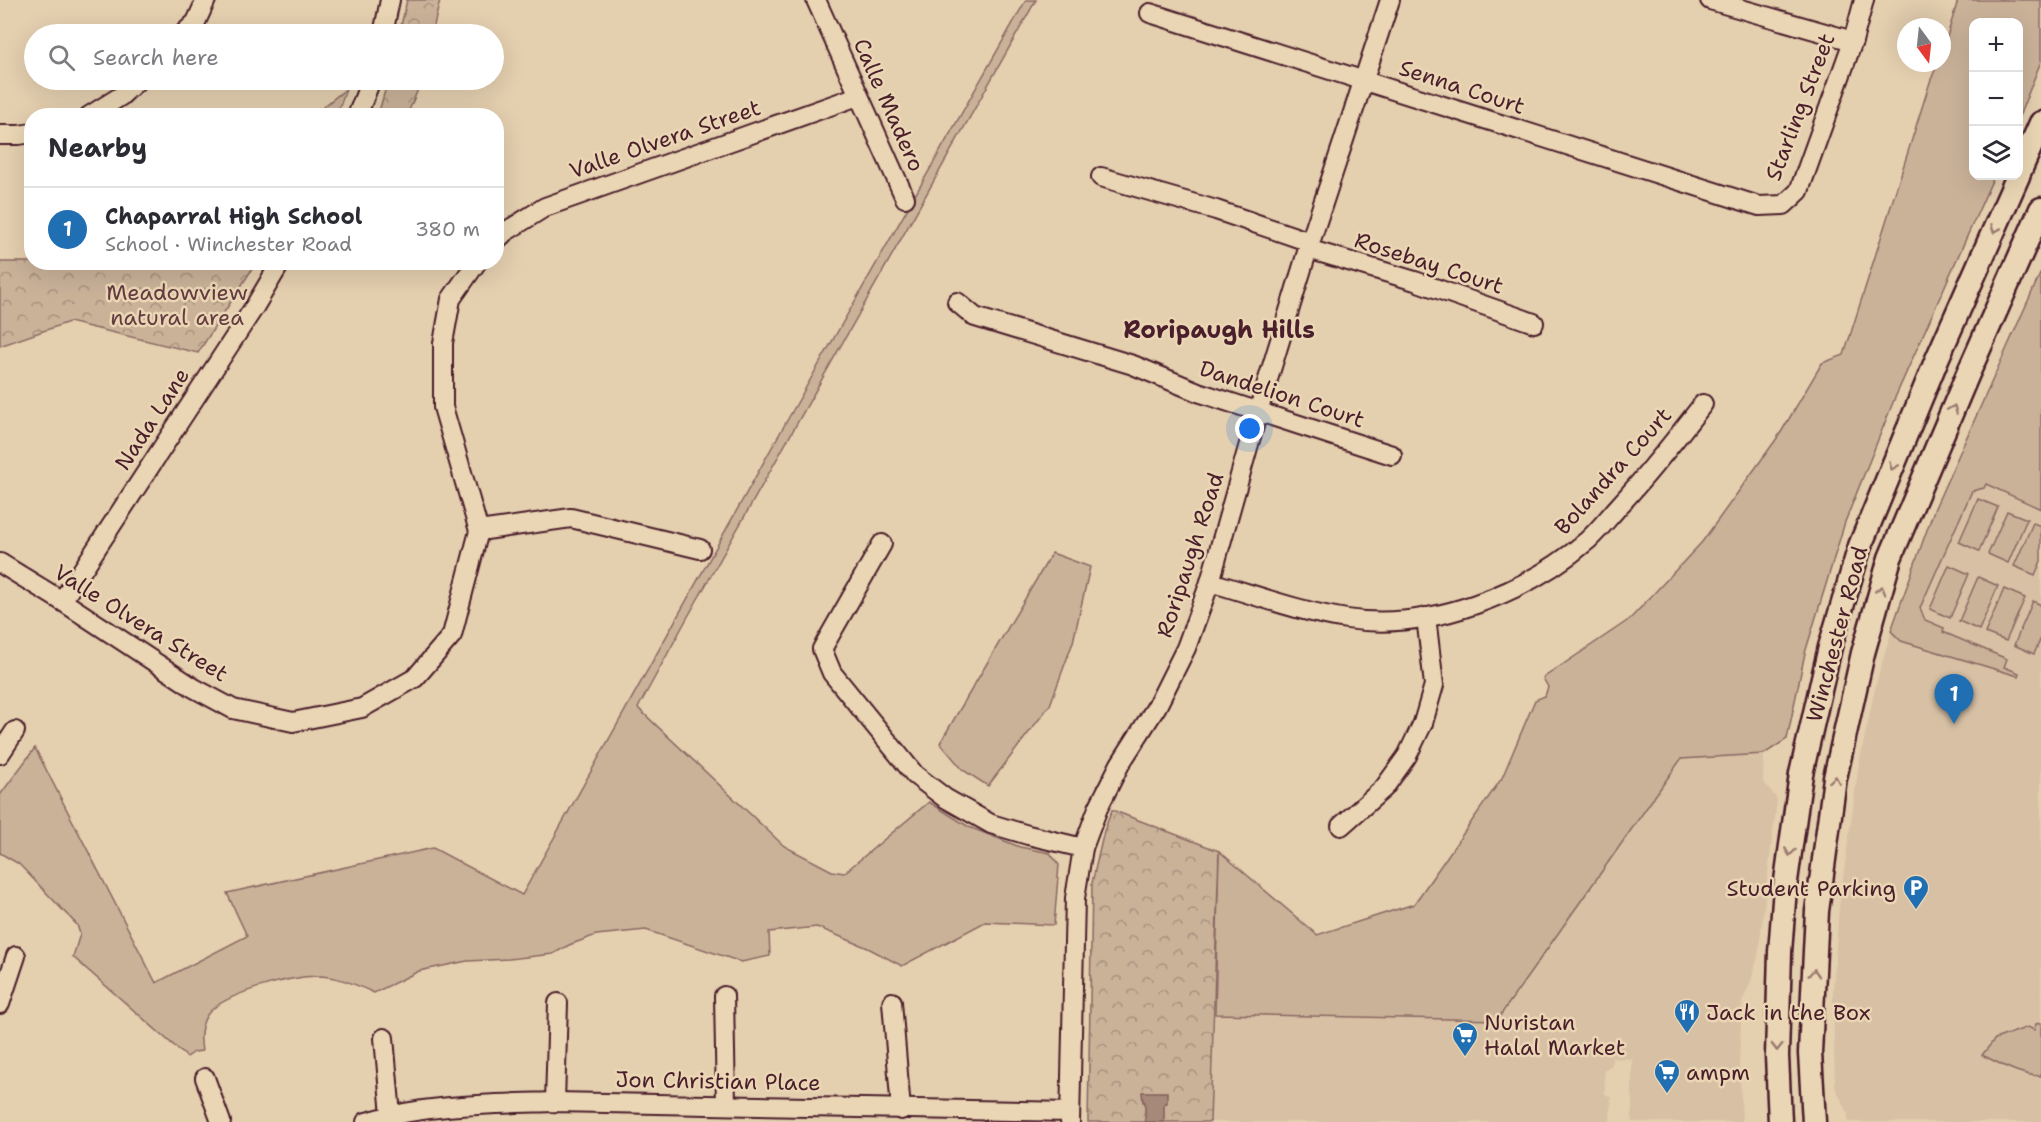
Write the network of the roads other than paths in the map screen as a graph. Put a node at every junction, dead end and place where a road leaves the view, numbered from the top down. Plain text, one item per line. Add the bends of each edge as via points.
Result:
1 (206, 0) edge
2 (390, 0) edge
3 (816, 0) edge
4 (1390, 0) edge
5 (1710, 0) edge
6 (1864, 0) edge
7 (1150, 13) dead end
8 (194, 24) edge
9 (385, 24) edge
10 (1853, 41) junction
11 (1363, 81) junction
12 (127, 90) edge
13 (366, 90) edge
14 (858, 96) junction
15 (101, 108) edge
16 (360, 108) edge
17 (2041, 123) edge
18 (24, 134) edge
19 (0, 135) edge
20 (2023, 164) edge
21 (1101, 177) dead end
22 (2016, 180) edge
23 (905, 198) dead end
24 (1759, 206) joint
25 (2041, 209) edge
26 (504, 233) edge
27 (1309, 246) junction
28 (276, 270) edge
29 (471, 270) edge
30 (957, 302) dead end
31 (1534, 324) dead end
32 (1703, 404) dead end
33 (1258, 412) junction
34 (1392, 455) dead end
35 (479, 531) junction
36 (882, 544) dead end
37 (700, 549) dead end
38 (0, 563) edge
39 (1210, 582) junction
40 (63, 602) junction
41 (1426, 617) junction
42 (15, 731) dead end
43 (0, 754) edge
44 (1341, 826) dead end
45 (1083, 848) junction
46 (16, 956) dead end
47 (724, 996) dead end
48 (892, 1002) dead end
49 (558, 1003) dead end
50 (0, 1004) edge
51 (384, 1038) dead end
52 (205, 1078) dead end
53 (555, 1102) junction
54 (726, 1105) junction
55 (901, 1110) junction
56 (391, 1115) junction
57 (1070, 1117) edge
58 (221, 1122) edge
59 (366, 1122) edge
60 (1780, 1122) edge
61 (1814, 1122) edge

1 - 8 street
2 - 9 street
3 - 14 street, Calle Madero
4 - 11 street, Roripaugh Road
5 - 10 street
6 - 10 street, Starling Street
7 - 11 street, Senna Court
10 - 24 street, Starling Street via 1799,191 1784,205
11 - 24 street, Senna Court
11 - 27 street, Roripaugh Road
12 - 15 street
13 - 16 street
14 - 23 street, Calle Madero
14 - 26 street, Valle Olvera Street via 544,207
17 - 20 main road, Winchester Road
18 - 19 street
21 - 27 street, Rosebay Court via 1216,210
22 -> 60 main road, Winchester Road via 1860,546 1830,647 1801,774 1785,888 1777,1056
61 -> 25 main road, Winchester Road via 1810,1053 1817,911 1835,778 1863,653 1890,558
27 - 31 street, Rosebay Court
27 - 33 street, Roripaugh Road
28 - 40 street, Nada Lane
29 - 35 street via 451,299 443,343 444,407
30 - 33 street, Dandelion Court via 975,317 1133,365
32 - 41 street, Bolandra Court via 1657,464 1589,539 1562,560 1514,588 1464,608
33 - 34 street, Dandelion Court
33 - 39 street, Roripaugh Road
35 - 37 street via 572,518
35 - 40 street, Valle Olvera Street via 452,635 423,671 362,708 293,722 233,709 194,688
36 - 45 street via 822,649 832,673 915,775 945,798 991,824
38 - 40 street, Valle Olvera Street
39 - 41 street, Bolandra Court via 1347,619 1385,622
39 - 45 street, Roripaugh Road via 1186,648 1157,706 1120,764
41 - 44 street via 1434,685 1423,723 1407,756 1384,788
42 - 43 street
45 - 57 street, Roripaugh Road via 1075,898
46 - 50 street
47 - 54 street
48 - 55 street
49 - 53 street
51 - 56 street
52 - 58 street
53 - 54 street, Jon Christian Place
53 - 56 street, Jon Christian Place
54 - 55 street, Jon Christian Place
55 - 57 street, Jon Christian Place
56 - 59 street, Jon Christian Place

